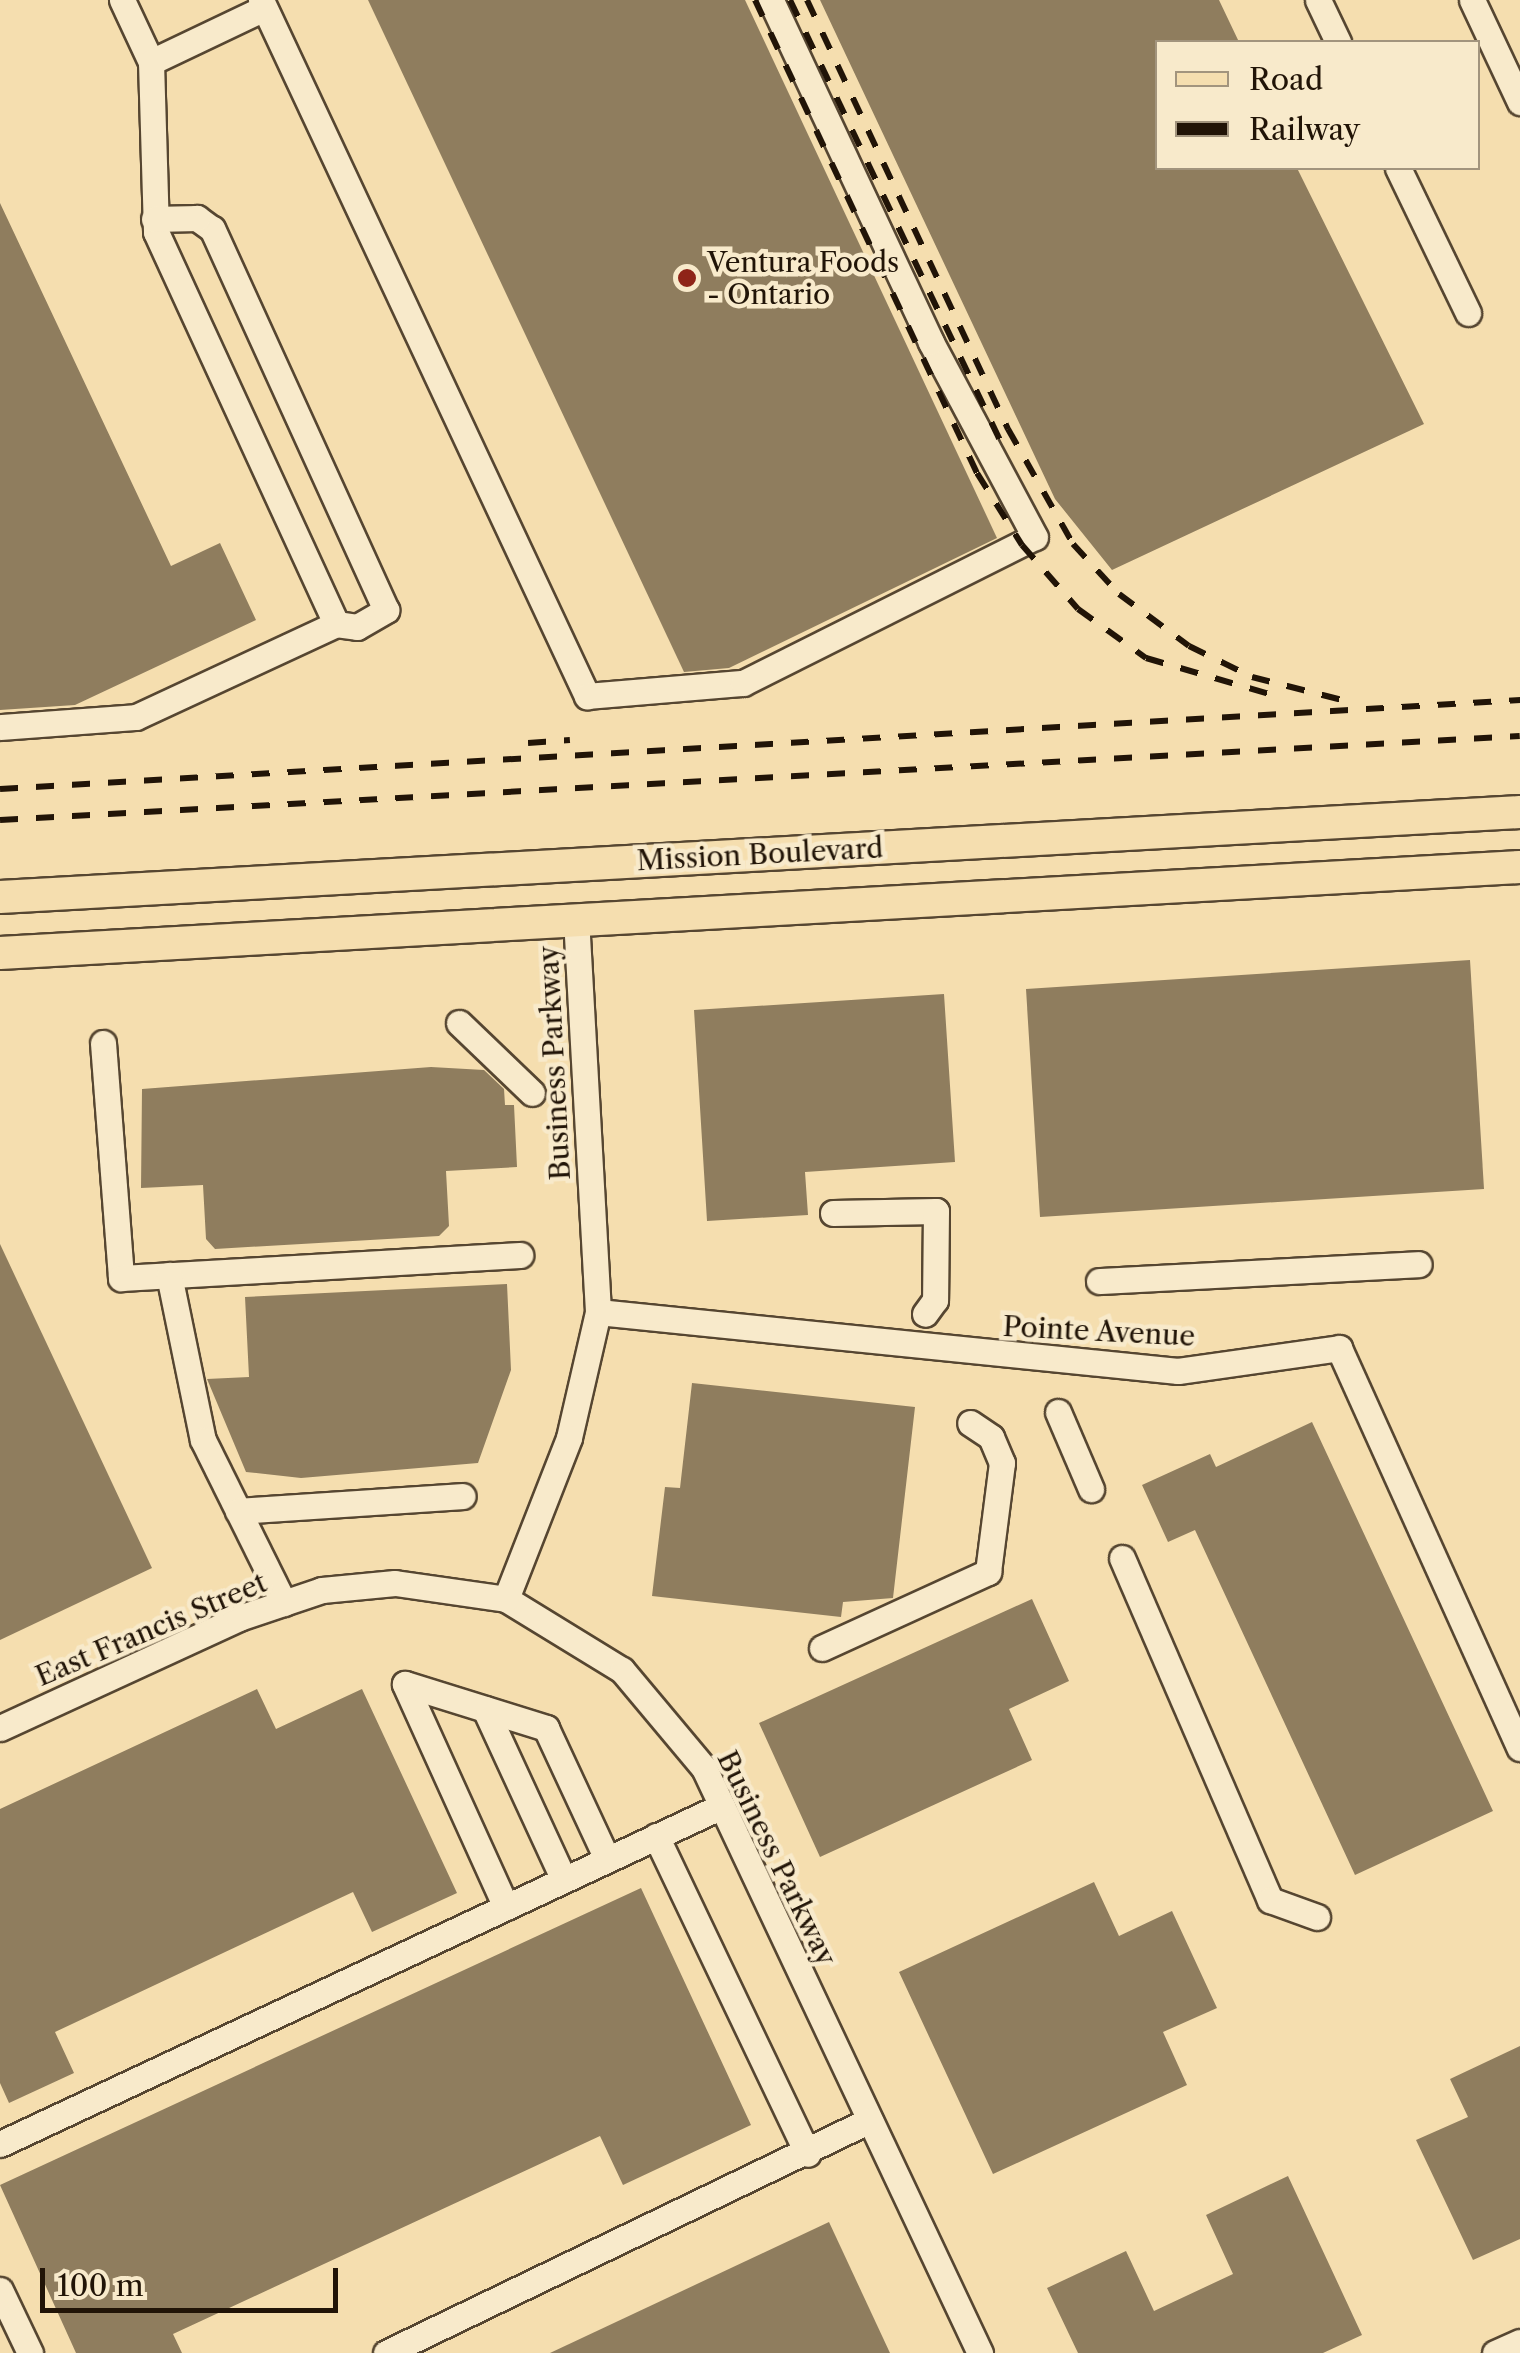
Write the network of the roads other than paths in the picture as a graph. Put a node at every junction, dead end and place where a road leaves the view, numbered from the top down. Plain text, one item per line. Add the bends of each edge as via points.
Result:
1 (122, 0) edge
2 (771, 0) edge
3 (1318, 0) edge
4 (1472, 0) edge
5 (262, 4) edge
6 (1337, 40) edge
7 (151, 62) junction
8 (1520, 102) edge
9 (1399, 170) edge
10 (154, 219) junction
11 (1468, 312) dead end
12 (336, 624) junction
13 (0, 727) edge
14 (1520, 812) edge
15 (1520, 868) edge
16 (0, 897) edge
17 (576, 918) junction
18 (0, 953) edge
19 (458, 1022) dead end
20 (103, 1043) dead end
21 (532, 1093) dead end
22 (832, 1214) dead end
23 (520, 1256) dead end
24 (1418, 1264) dead end
25 (169, 1275) junction
26 (1099, 1281) dead end
27 (598, 1312) junction
28 (925, 1314) dead end
29 (1058, 1412) dead end
30 (970, 1424) dead end
31 (1091, 1489) dead end
32 (462, 1496) dead end
33 (238, 1511) junction
34 (1122, 1558) dead end
35 (506, 1599) junction
36 (284, 1603) junction
37 (822, 1648) dead end
38 (485, 1708) junction
39 (2, 1724) edge
40 (1520, 1748) edge
41 (722, 1806) junction
42 (656, 1836) junction
43 (607, 1859) junction
44 (564, 1880) junction
45 (506, 1907) junction
46 (1317, 1917) dead end
47 (870, 2120) junction
48 (0, 2144) edge
49 (808, 2154) junction
50 (0, 2290) edge
51 (1520, 2342) edge
52 (30, 2353) edge
53 (386, 2353) edge
54 (980, 2353) edge
55 (1495, 2353) edge

1 - 7 street
2 - 5 street via 931,342 1035,538 743,683 587,696
3 - 6 street
4 - 8 street
5 - 7 street
7 - 10 street via 159,129
9 - 11 street
10 - 12 street
10 - 12 street via 207,220 385,599 378,618
12 - 13 street via 136,717
14 - 16 main road, Mission Boulevard
15 - 17 main road, Mission Boulevard
17 - 18 main road, Mission Boulevard
17 - 27 street, Business Parkway
19 - 21 street
20 - 25 street via 121,1278
22 - 28 street via 936,1211 936,1300
23 - 25 street
24 - 26 street
25 - 33 street via 204,1440
27 - 35 street, Business Parkway via 569,1438
27 - 40 street, Pointe Avenue via 1178,1371 1339,1348
29 - 31 street
30 - 37 street via 991,1437 1002,1462 988,1572
32 - 33 street
33 - 36 street
34 - 46 street via 1270,1900
35 - 36 street, East Francis Street via 394,1584
35 - 41 street, Business Parkway via 622,1670 704,1768
36 - 39 street, East Francis Street
38 - 43 street via 546,1728
38 - 44 street
38 - 45 street via 405,1684
41 - 42 street
41 - 47 street, Business Parkway
42 - 43 street
42 - 49 street
43 - 44 street
44 - 45 street
45 - 48 street
47 - 49 street
47 - 54 street, Business Parkway
49 - 53 street
50 - 52 street
51 - 55 street

